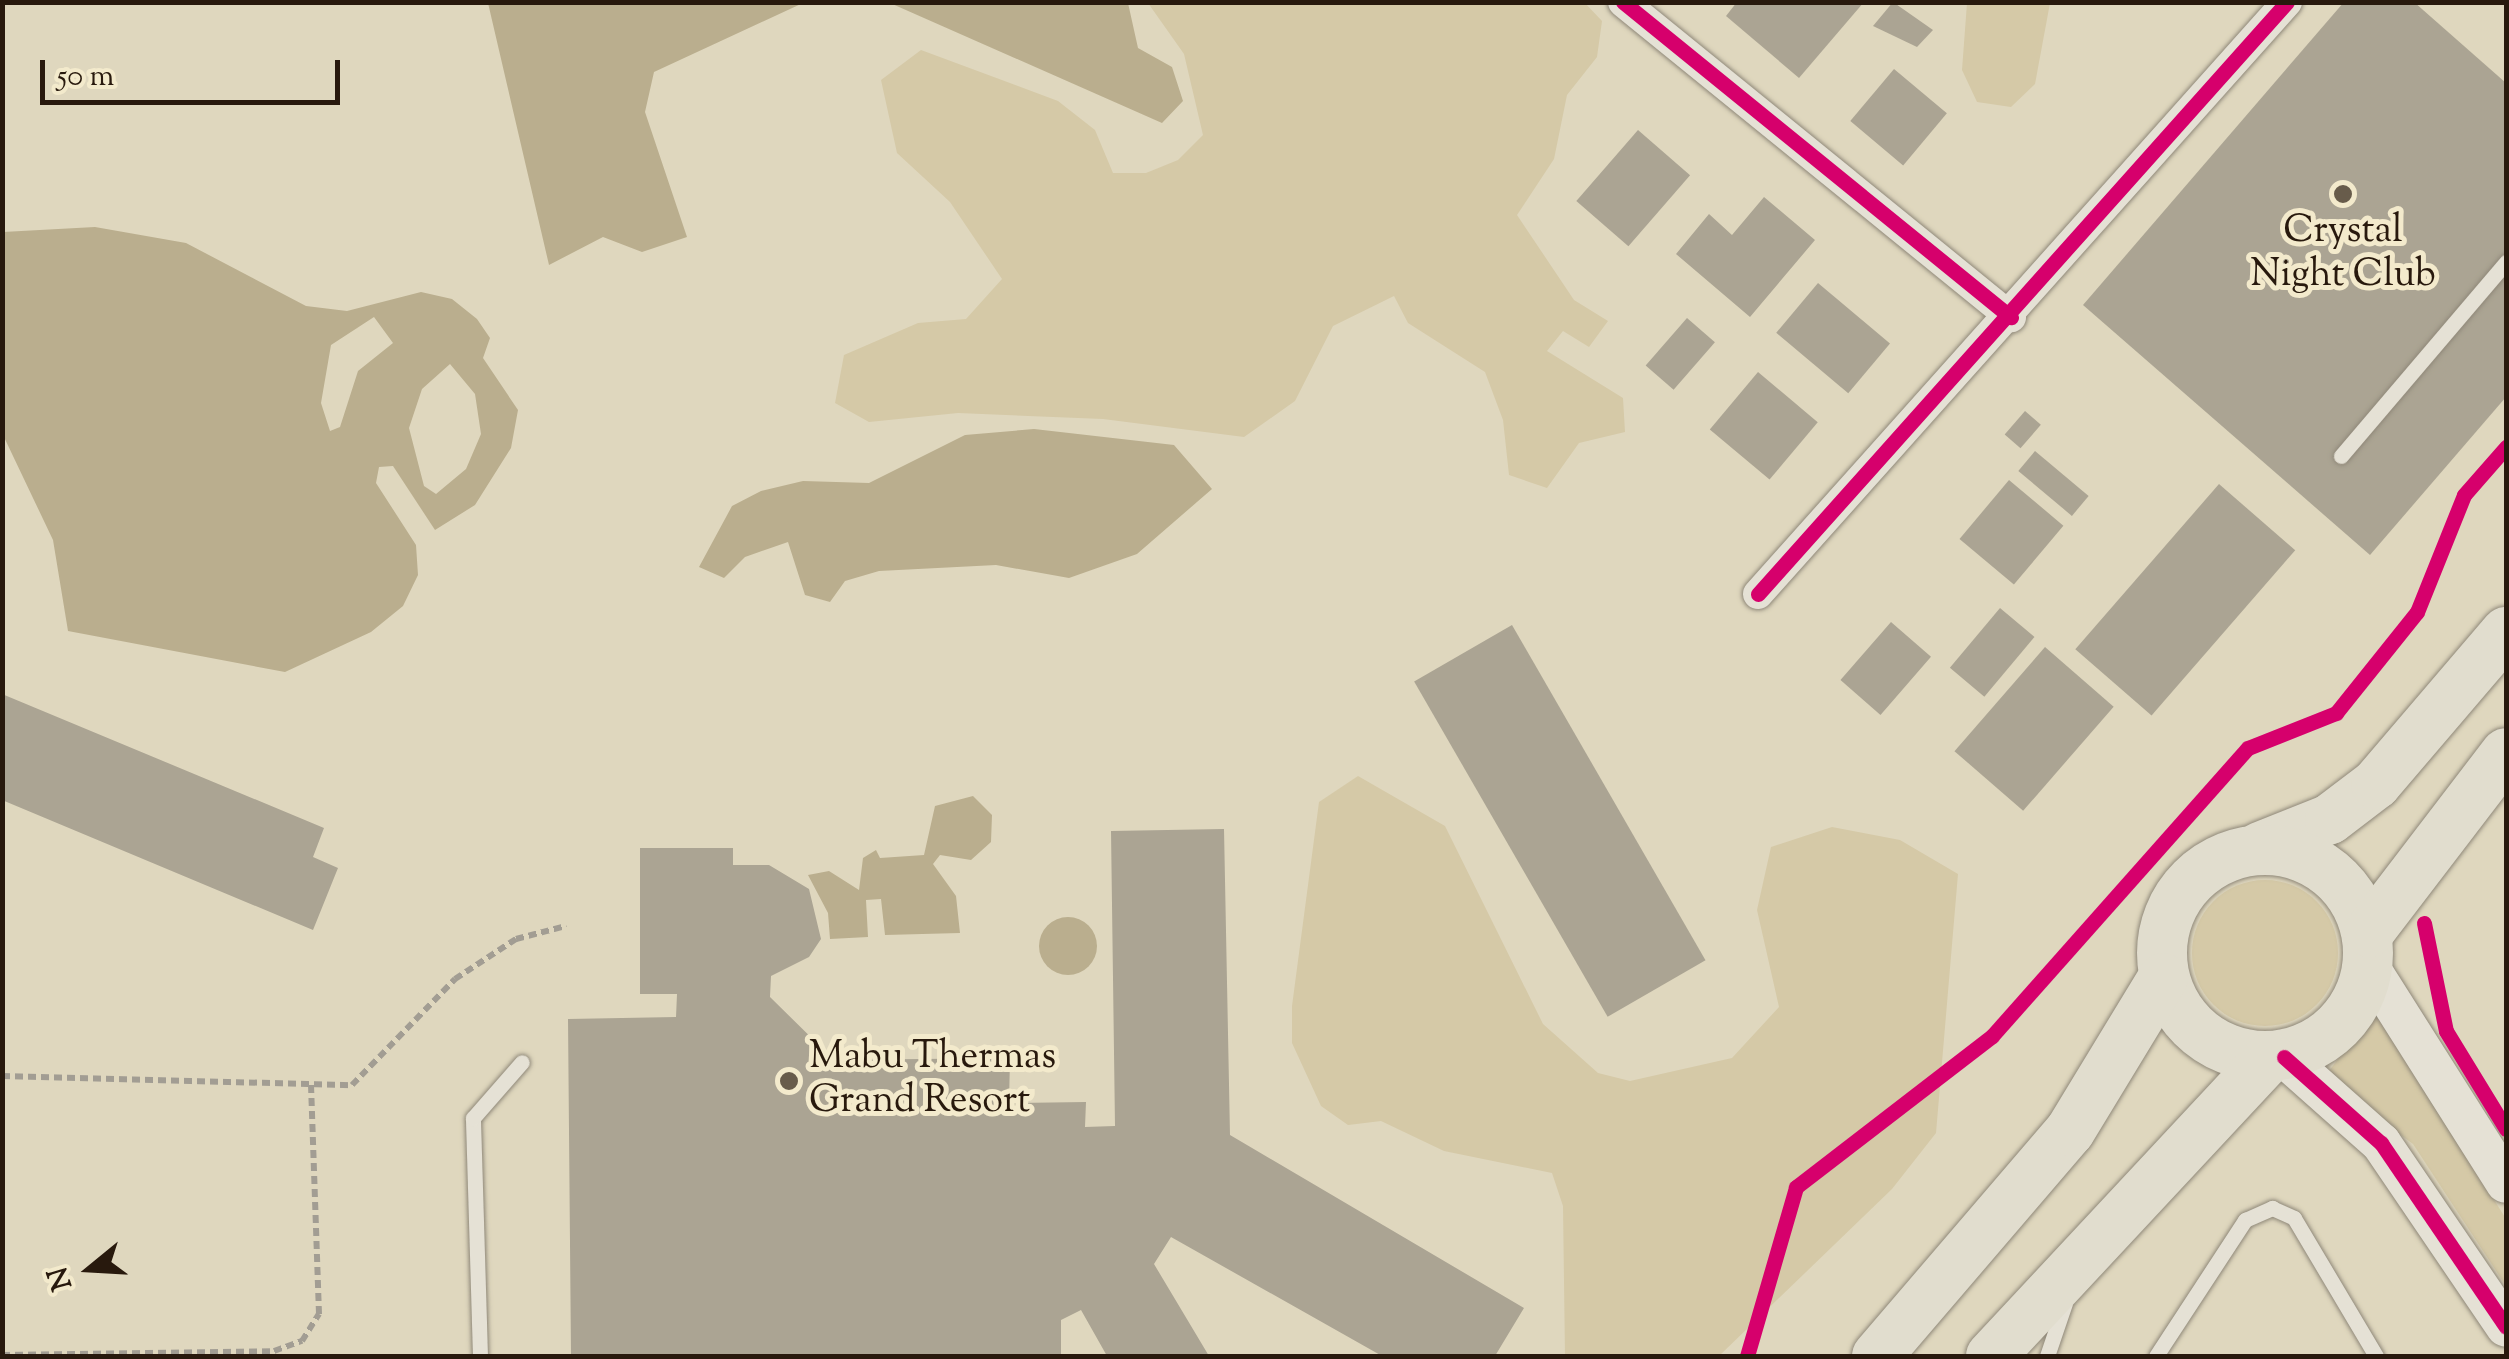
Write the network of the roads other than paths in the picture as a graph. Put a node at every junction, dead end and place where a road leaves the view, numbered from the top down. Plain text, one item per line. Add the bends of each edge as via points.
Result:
1 (2287, 2) edge
2 (1633, 5) edge
3 (2506, 262) edge
4 (2012, 317) junction
5 (2341, 456) dead end
6 (1758, 594) dead end
7 (2506, 632) edge
8 (2506, 753) edge
9 (2260, 848) junction
10 (2369, 950) junction
11 (2163, 978) junction
12 (2277, 1057) junction
13 (522, 1062) dead end
14 (2506, 1184) edge
15 (2079, 1260) junction
16 (2506, 1327) edge
17 (480, 1356) edge
18 (1877, 1356) edge
19 (1991, 1356) edge
20 (2048, 1356) edge
21 (2156, 1356) edge
22 (2376, 1356) edge

1 - 4 street
2 - 4 street
3 - 5 lane
4 - 6 street
7 - 9 main road via 2376,784 2330,818
8 - 10 main road
9 - 10 main road via 2312,858 2334,873
9 - 11 main road via 2210,863 2174,900
10 - 12 main road via 2350,1016
10 - 14 street
11 - 12 main road via 2208,1041
11 - 18 main road via 2070,1131
12 - 15 main road
12 - 16 street via 2381,1143
13 - 17 lane via 473,1118
15 - 19 main road
15 - 20 lane
21 - 22 lane via 2233,1235 2272,1208 2294,1218

